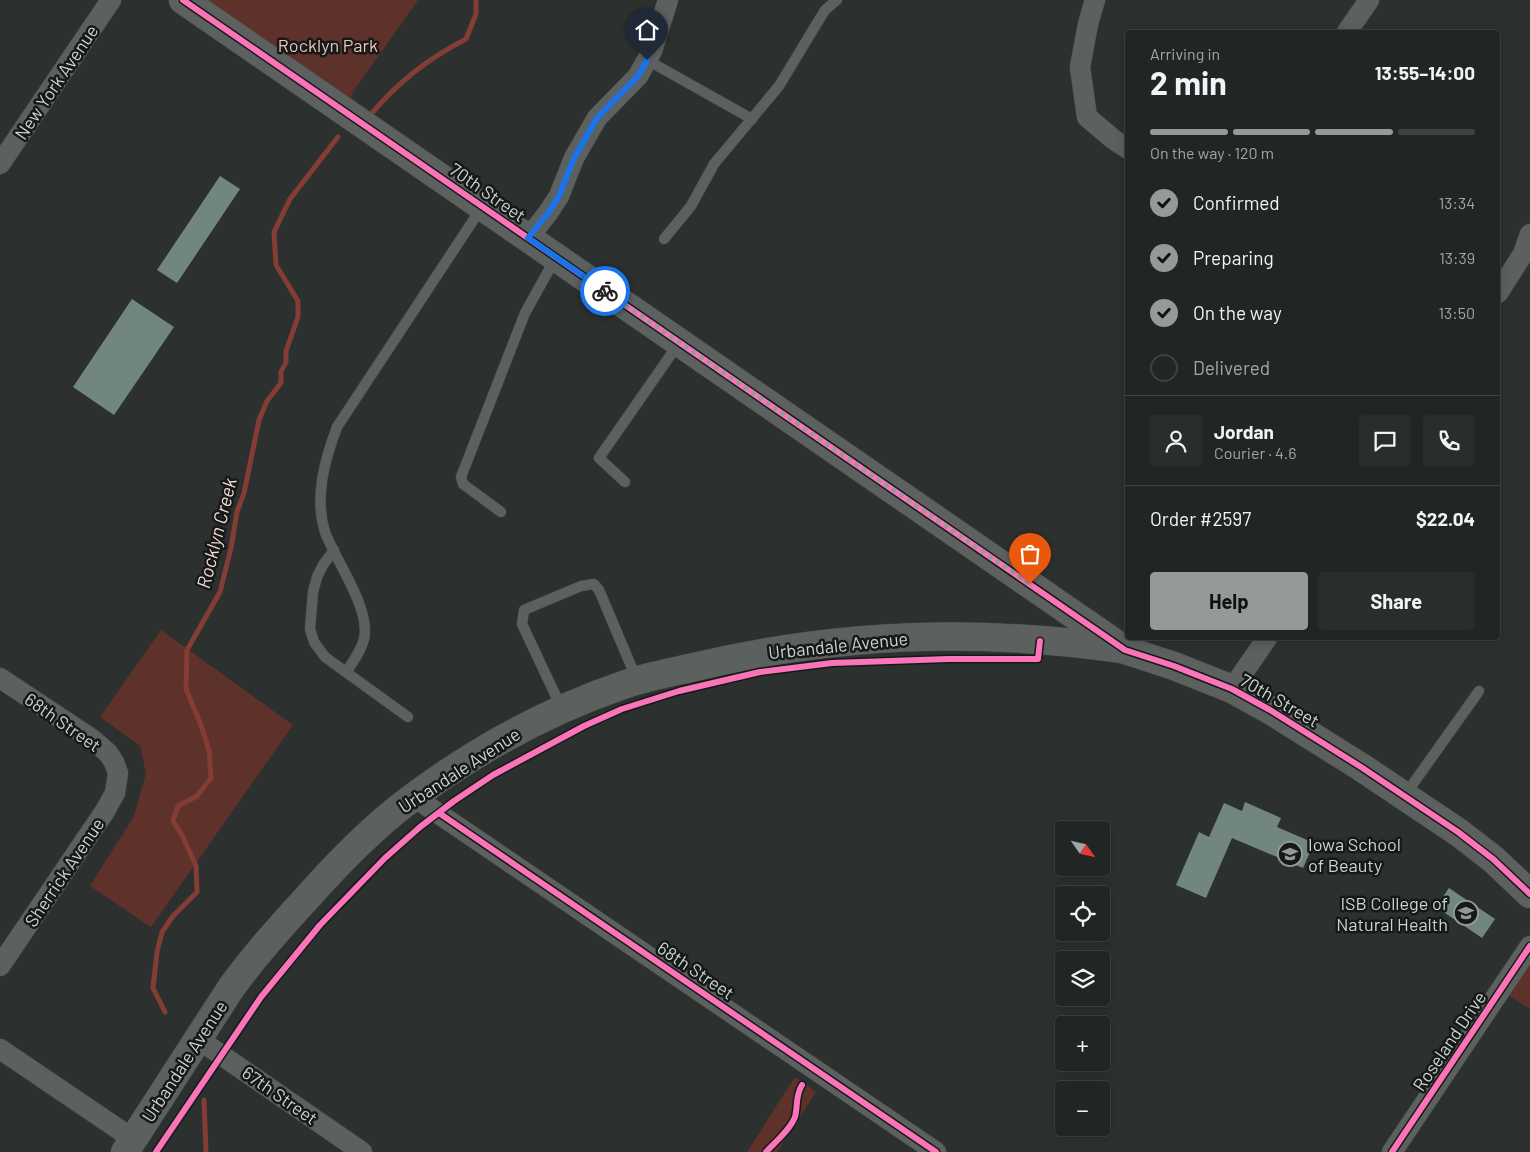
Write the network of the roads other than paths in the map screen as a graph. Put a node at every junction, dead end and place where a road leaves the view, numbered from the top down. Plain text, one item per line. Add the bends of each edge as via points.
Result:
1 (111, 0) edge
2 (183, 0) edge
3 (668, 0) edge
4 (837, 0) edge
5 (1095, 0) edge
6 (1368, 0) edge
7 (1348, 30) edge
8 (647, 60) junction
9 (752, 119) junction
10 (1120, 144) edge
11 (0, 164) edge
12 (482, 206) junction
13 (1530, 234) edge
14 (528, 238) junction
15 (664, 239) dead end
16 (556, 258) junction
17 (1500, 290) edge
18 (680, 342) junction
19 (624, 482) dead end
20 (501, 512) dead end
21 (334, 550) junction
22 (1266, 640) edge
23 (1125, 650) junction
24 (346, 672) junction
25 (0, 678) edge
26 (637, 681) junction
27 (1232, 689) junction
28 (1479, 691) dead end
29 (562, 709) junction
30 (408, 717) dead end
31 (118, 773) joint
32 (1404, 796) junction
33 (414, 797) junction
34 (1530, 894) edge
35 (1530, 946) edge
36 (0, 966) edge
37 (198, 1039) junction
38 (0, 1049) edge
39 (129, 1146) edge
40 (350, 1149) edge
41 (936, 1152) edge
42 (1392, 1152) edge

1 - 11 street, New York Avenue
2 - 12 street, 70th Street
3 - 8 street
4 - 9 lane via 825,10 779,86
5 - 10 street via 1080,67 1086,117
6 - 7 street
8 - 9 lane
8 - 14 street via 638,76 597,118 574,158 559,196
9 - 15 lane via 714,164 691,206
12 - 14 street, 70th Street
12 - 21 lane via 337,427 324,466 322,506 325,531
13 - 17 street
14 - 16 street, 70th Street
16 - 18 street, 70th Street
16 - 20 lane via 525,313 461,477 463,484
18 - 19 lane via 599,458
18 - 23 street, 70th Street
21 - 24 lane via 363,616 365,636 361,649
21 - 24 lane via 317,577 310,629 314,642 325,657
22 - 27 street
23 - 26 street, Urbandale Avenue via 974,636 857,640 741,656
23 - 27 street, 70th Street
24 - 30 lane
25 - 31 street, 68th Street via 100,746 108,753
26 - 29 street, Urbandale Avenue
26 - 29 lane via 599,590 594,584 582,586 524,610 522,624
27 - 32 street, 70th Street
28 - 32 lane
29 - 33 street, Urbandale Avenue via 496,742
31 - 36 street, Sherrick Avenue via 115,793 105,812
32 - 34 street, 70th Street via 1488,855
33 - 37 street, Urbandale Avenue via 346,856 277,930 231,988
33 - 41 street, 68th Street
35 - 42 street, Roseland Drive
37 - 39 street, Urbandale Avenue
37 - 40 street, 67th Street
38 - 39 street

